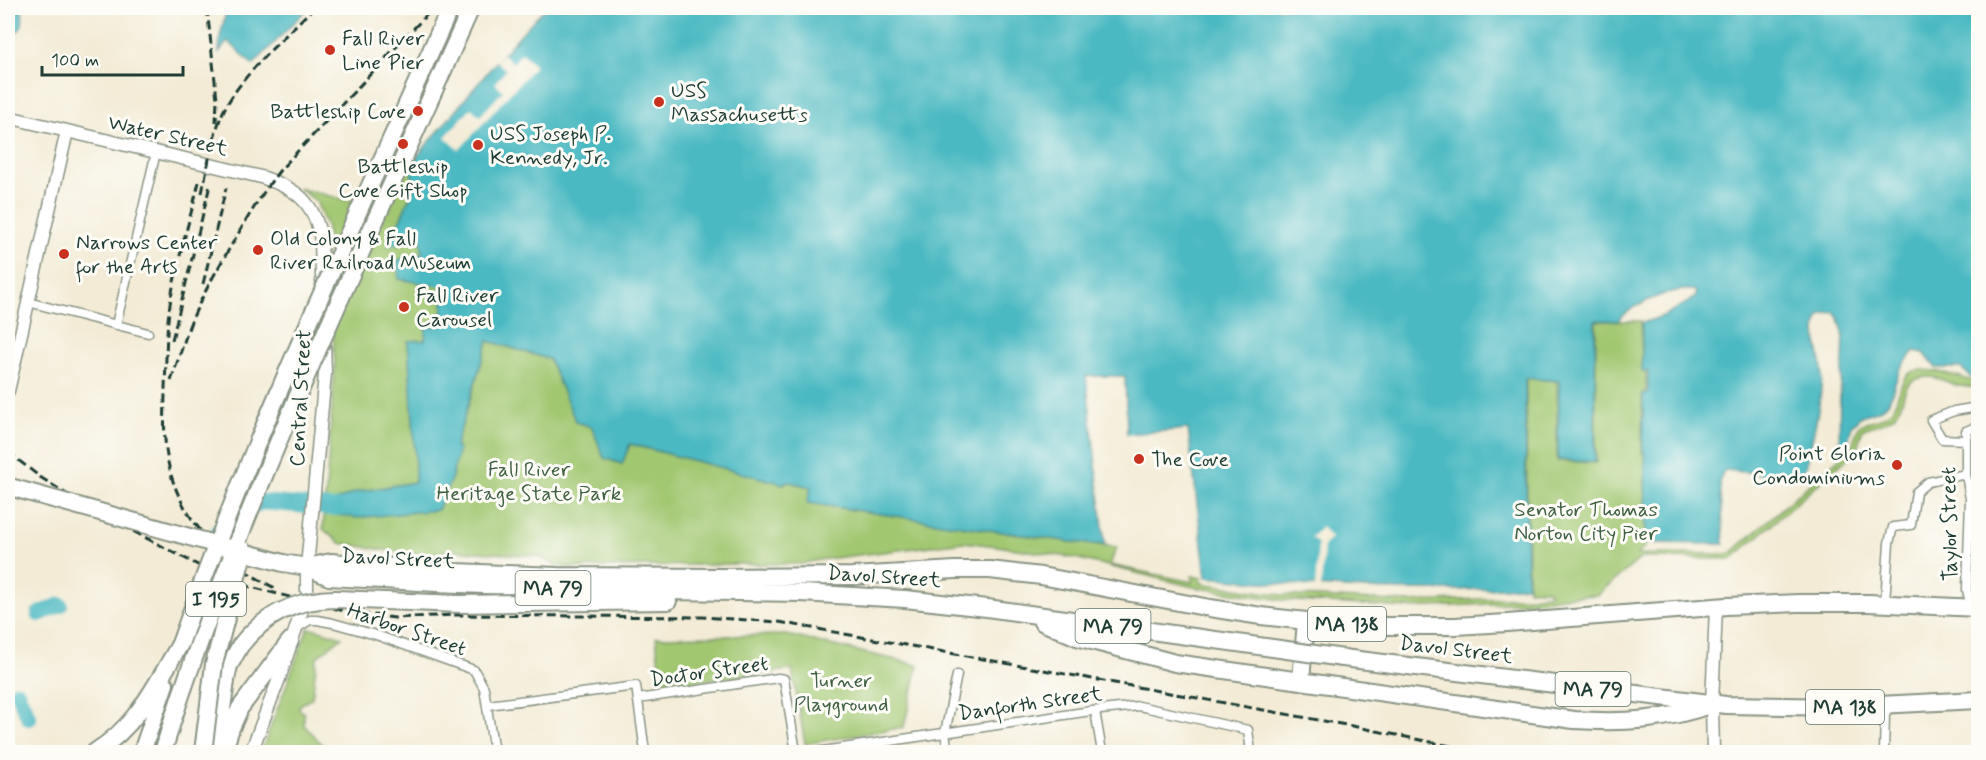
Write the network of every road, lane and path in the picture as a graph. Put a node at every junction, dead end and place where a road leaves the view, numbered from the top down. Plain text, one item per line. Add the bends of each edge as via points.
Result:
1 (450, 8) edge
2 (471, 8) edge
3 (8, 117) edge
4 (68, 131) junction
5 (156, 152) junction
6 (310, 207) joint
7 (28, 302) junction
8 (117, 325) junction
9 (148, 333) dead end
10 (8, 391) edge
11 (1978, 407) edge
12 (1978, 426) edge
13 (1966, 440) junction
14 (1966, 474) junction
15 (262, 480) junction
16 (8, 487) edge
17 (307, 567) junction
18 (719, 577) joint
19 (306, 591) dead end
20 (801, 593) junction
21 (1885, 603) junction
22 (303, 607) dead end
23 (1716, 607) junction
24 (1975, 608) edge
25 (1020, 613) junction
26 (1306, 621) junction
27 (292, 636) junction
28 (957, 675) dead end
29 (1301, 681) junction
30 (638, 699) junction
31 (1978, 700) edge
32 (1712, 704) junction
33 (488, 705) junction
34 (1889, 706) junction
35 (149, 711) junction
36 (1095, 711) junction
37 (945, 733) junction
38 (95, 753) edge
39 (142, 753) edge
40 (164, 753) edge
41 (202, 753) edge
42 (215, 753) edge
43 (223, 753) edge
44 (251, 753) edge
45 (494, 753) edge
46 (645, 753) edge
47 (796, 753) edge
48 (816, 753) edge
49 (948, 753) edge
50 (1102, 753) edge
51 (1251, 753) edge
52 (1713, 753) edge
53 (1884, 753) edge

1 - 35 highway, I 195, bridge via 257,443 180,644
2 - 15 highway, I 195, bridge
3 - 4 street, Water Street
4 - 5 street, Water Street
4 - 7 street
5 - 6 street, Water Street via 272,181 297,194
5 - 8 street
6 - 17 street, Central Street via 321,240 325,374
7 - 8 street
7 - 10 street
8 - 9 street
11 - 13 street, Taylor Street via 1931,420 1942,439
12 - 13 street, Taylor Street via 1966,431
13 - 14 street, Taylor Street
14 - 21 street via 1928,483 1916,492 1911,525 1893,527
14 - 24 street, Taylor Street via 1970,499 1967,590
15 - 40 highway, I 195, bridge via 216,596
15 - 41 highway, bridge via 217,650
16 - 17 highway, MA 79, bridge
17 - 18 highway, Davol Street / MA 79 via 331,562 468,573
17 - 19 street, Central Street
17 - 20 highway, Davol Street / MA 79 via 329,577 437,584
18 - 26 highway, Davol Street / MA 138 via 1007,572
20 - 25 highway, Davol Street via 936,602
20 - 42 highway, bridge via 751,599 459,604 336,598 297,604 279,612 240,646 226,674
21 - 23 highway, Davol Street / MA 138
21 - 24 highway, Davol Street / MA 138
22 - 27 street
23 - 26 highway, Davol Street / MA 138 via 1455,626
23 - 32 street
25 - 29 highway via 1077,637 1148,657
25 - 32 highway, Davol Street / MA 79, bridge
26 - 29 highway
27 - 33 street, Harbor Street via 303,623 313,620 376,635 474,670
27 - 43 highway via 240,708
27 - 44 street
28 - 37 street
29 - 32 highway via 1574,720 1646,720
30 - 33 street via 636,686
30 - 46 street
30 - 47 street, Doctor Street via 785,680
31 - 34 highway, Davol Street / MA 138
32 - 34 highway, Davol Street / MA 138
32 - 52 street
33 - 45 street, Harbor Street
34 - 53 street via 1885,714
35 - 38 highway
35 - 39 highway
36 - 37 street, Danforth Street
36 - 50 street
36 - 51 street, Danforth Street via 1139,706 1248,730
37 - 48 street, Danforth Street
37 - 49 street

